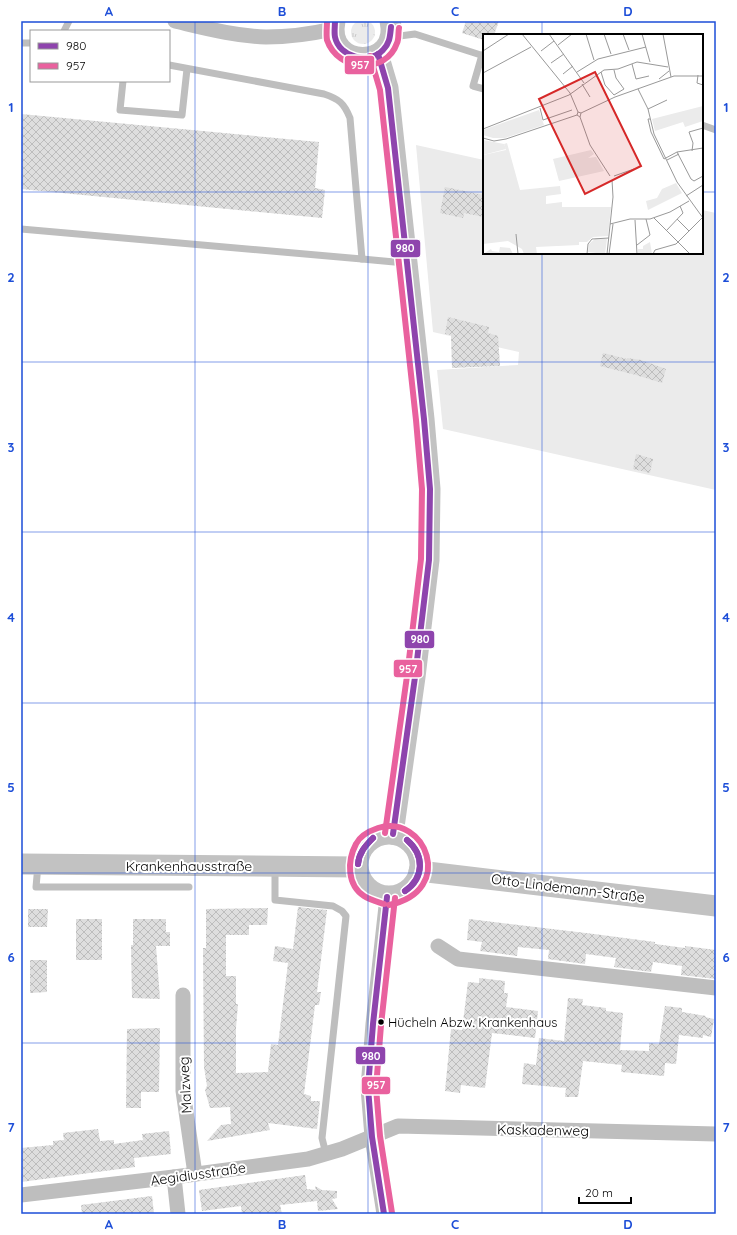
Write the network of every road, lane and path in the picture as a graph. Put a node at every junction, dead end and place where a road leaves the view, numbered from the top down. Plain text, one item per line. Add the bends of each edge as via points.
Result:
1 (69, 21) edge
2 (175, 21) edge
3 (334, 25) edge
4 (390, 29) edge
5 (64, 30) edge
6 (378, 54) junction
7 (483, 55) edge
8 (170, 65) edge
9 (188, 69) junction
10 (123, 82) edge
11 (483, 89) edge
12 (703, 125) edge
13 (716, 130) edge
14 (21, 229) edge
15 (362, 259) junction
16 (407, 263) junction
17 (393, 834) junction
18 (29, 865) edge
19 (276, 866) junction
20 (357, 866) junction
21 (420, 871) junction
22 (189, 887) dead end
23 (387, 896) junction
24 (716, 906) edge
25 (438, 946) dead end
26 (716, 988) edge
27 (183, 995) dead end
28 (716, 1134) edge
29 (372, 1137) junction
30 (326, 1154) junction
31 (195, 1174) junction
32 (174, 1177) junction
33 (21, 1196) edge
34 (178, 1214) edge
35 (384, 1214) edge

1 - 5 lane
2 - 3 street via 233,34 266,37 295,36
3 - 6 street via 337,43 346,53 359,58
4 - 6 street via 388,44
4 - 7 lane
6 - 16 street via 388,88
7 - 11 lane via 473,86
8 - 9 lane
9 - 10 lane via 182,115 120,110
9 - 15 lane via 324,94 346,107 350,118
12 - 13 lane
14 - 15 lane
15 - 16 lane
16 - 17 street via 430,489 429,552
17 - 20 street via 382,834 372,838 364,846
17 - 21 street via 411,843 420,861
18 - 19 street, Krankenhausstraße
18 - 22 lane via 36,887
19 - 20 street, Krankenhausstraße
19 - 30 lane via 275,900 333,906 346,916 322,1138
20 - 23 street via 366,887 372,892
21 - 23 street via 412,887 396,896
21 - 24 street, Otto-Lindemann-Straße
23 - 29 street via 368,1088
25 - 26 street via 458,958
27 - 31 street, Malzweg via 183,1091
28 - 29 street, Kaskadenweg via 398,1126
29 - 30 street, Aegidiusstraße
29 - 35 street
30 - 31 street, Aegidiusstraße via 308,1159
31 - 32 street, Aegidiusstraße
32 - 33 street, Aegidiusstraße
32 - 34 street

